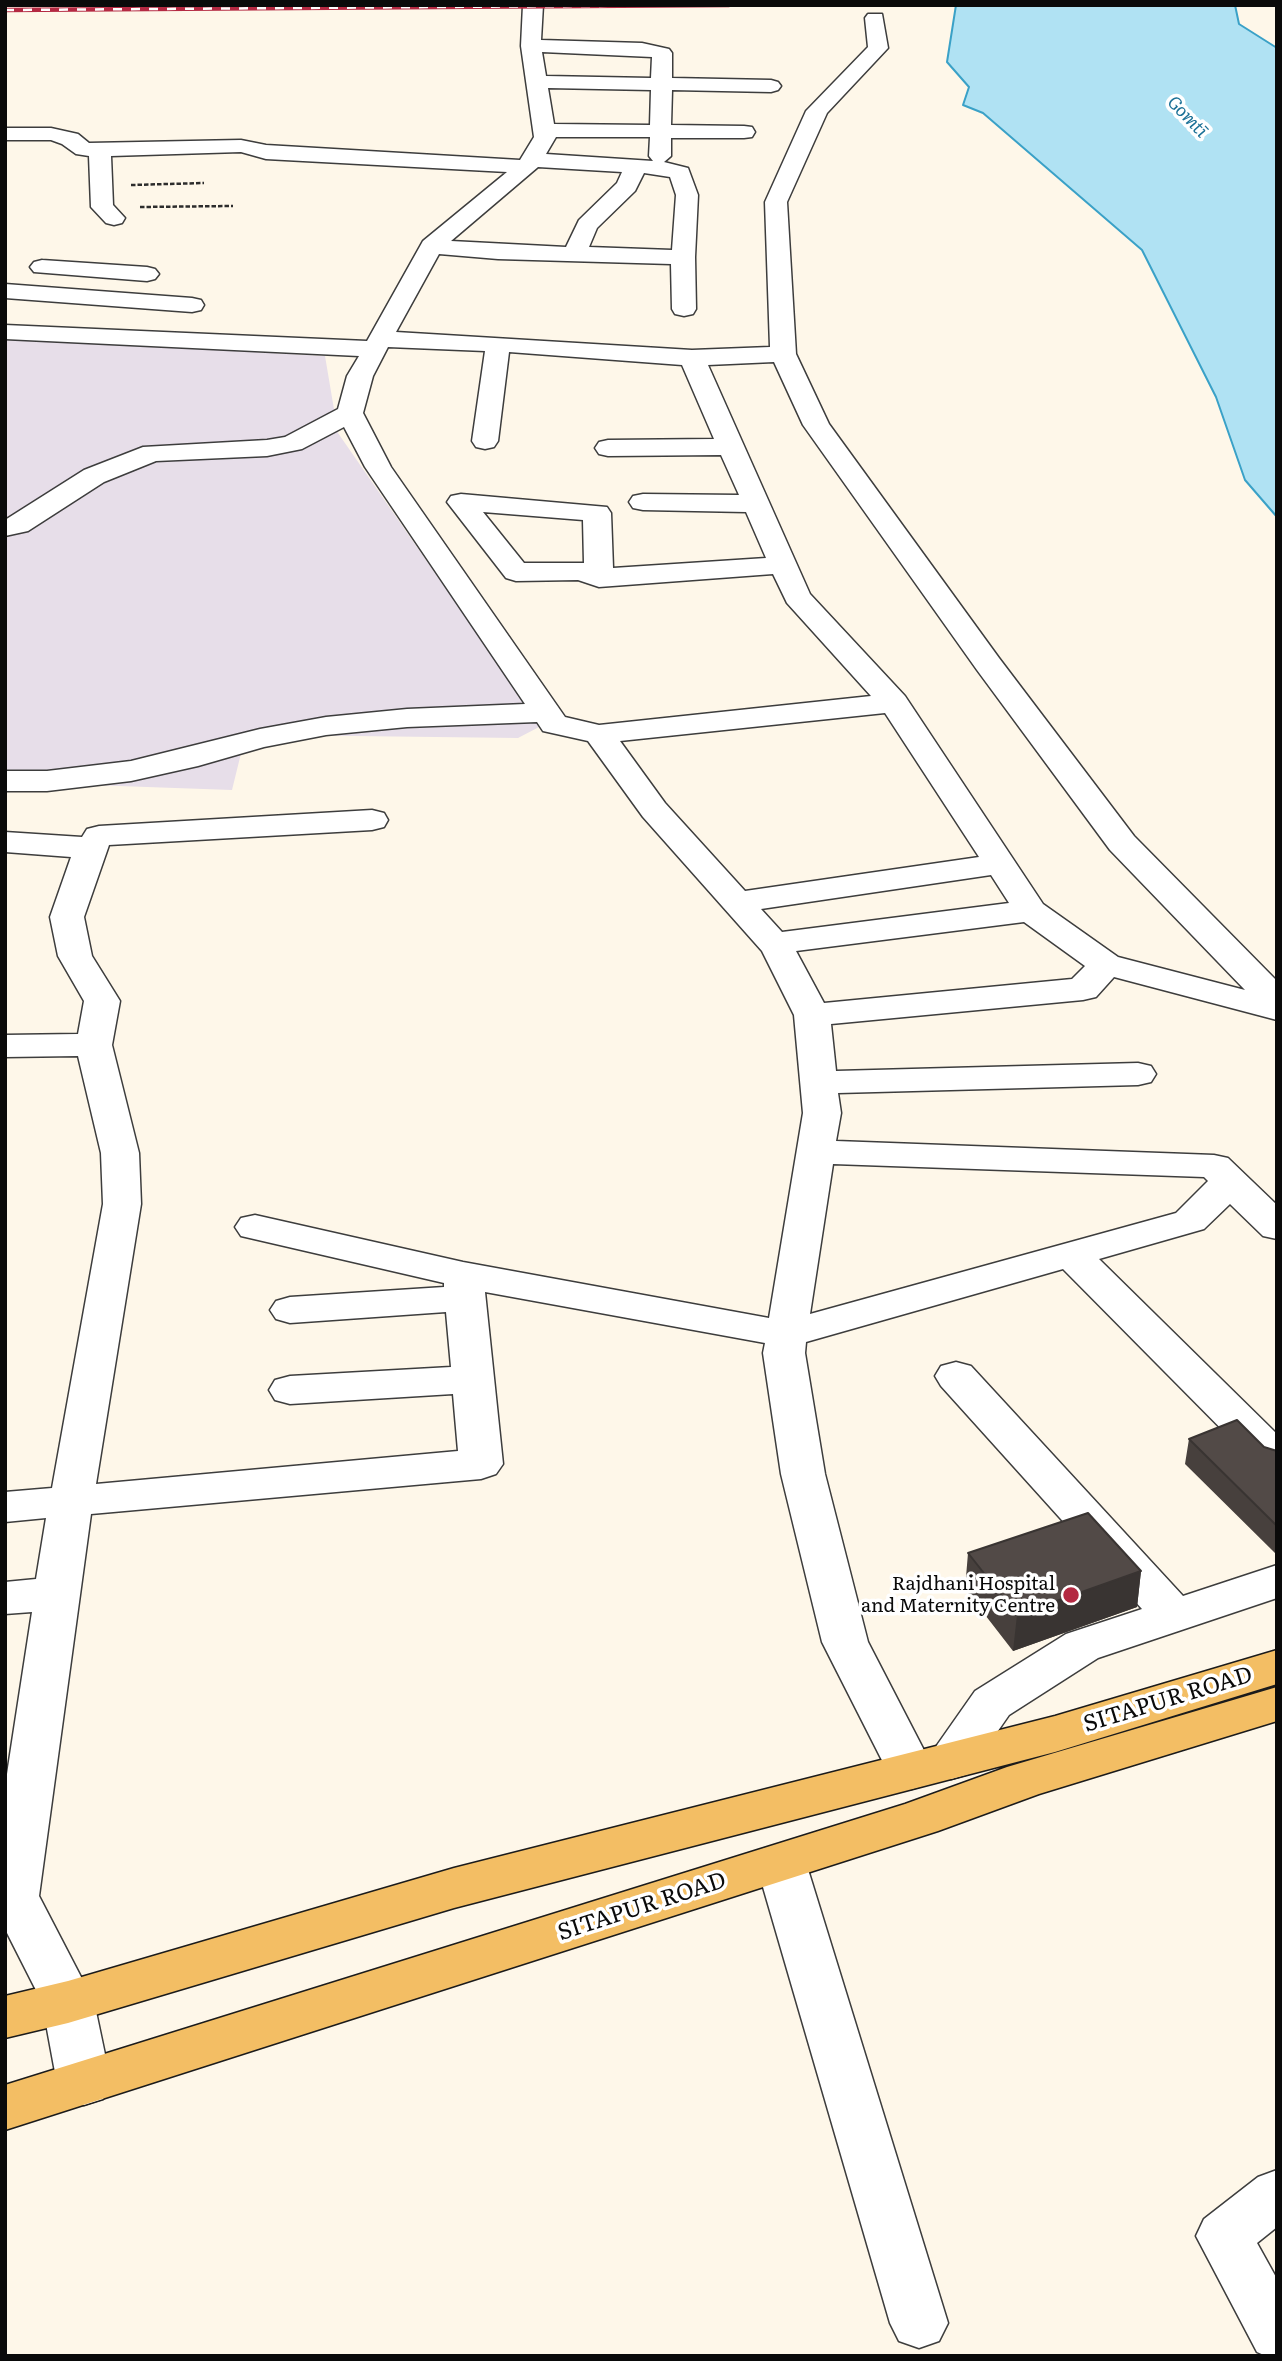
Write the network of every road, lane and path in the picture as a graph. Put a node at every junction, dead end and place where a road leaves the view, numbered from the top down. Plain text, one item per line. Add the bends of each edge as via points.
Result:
1 (533, 5) edge
2 (875, 18) dead end
3 (531, 46) junction
4 (662, 84) junction
5 (771, 86) dead end
6 (541, 106) junction
7 (567, 106) dead end
8 (634, 106) dead end
9 (661, 107) junction
10 (688, 107) dead end
11 (660, 131) junction
12 (744, 132) dead end
13 (5, 134) edge
14 (100, 150) junction
15 (660, 156) junction
16 (695, 157) dead end
17 (531, 160) junction
18 (636, 166) junction
19 (204, 183) dead end
20 (106, 203) junction
21 (233, 206) dead end
22 (431, 246) junction
23 (575, 254) junction
24 (683, 257) junction
25 (18, 266) dead end
26 (147, 274) dead end
27 (5, 291) edge
28 (192, 305) dead end
29 (684, 309) dead end
30 (5, 332) edge
31 (379, 344) junction
32 (498, 344) junction
33 (783, 354) junction
34 (692, 358) junction
35 (350, 412) junction
36 (485, 441) dead end
37 (730, 447) junction
38 (608, 448) dead end
39 (643, 502) dead end
40 (755, 504) junction
41 (5, 528) edge
42 (783, 565) junction
43 (599, 578) junction
44 (894, 703) junction
45 (546, 712) junction
46 (599, 734) junction
47 (5, 781) edge
48 (372, 820) dead end
49 (5, 842) edge
50 (91, 848) junction
51 (1000, 864) junction
52 (737, 902) junction
53 (1031, 911) junction
54 (774, 943) junction
55 (1106, 964) junction
56 (1277, 1002) edge
57 (1277, 1009) edge
58 (812, 1015) junction
59 (94, 1045) junction
60 (5, 1046) edge
61 (1138, 1074) dead end
62 (818, 1082) junction
63 (816, 1152) junction
64 (1228, 1180) junction
65 (255, 1227) dead end
66 (1277, 1227) edge
67 (1071, 1254) junction
68 (464, 1286) junction
69 (290, 1310) dead end
70 (787, 1334) junction
71 (956, 1376) dead end
72 (472, 1379) junction
73 (290, 1390) dead end
74 (1277, 1460) edge
75 (72, 1499) junction
76 (5, 1507) edge
77 (1277, 1581) edge
78 (58, 1593) junction
79 (5, 1598) edge
80 (1174, 1615) junction
81 (1277, 1667) edge
82 (1277, 1704) edge
83 (21, 1743) edge
84 (931, 1766) junction
85 (13, 1851) edge
86 (781, 1863) junction
87 (68, 2002) junction
88 (5, 2017) edge
89 (84, 2083) junction
90 (5, 2108) edge
91 (1277, 2194) edge
92 (919, 2323) dead end
93 (1277, 2334) edge

1 - 3 street
2 - 33 street via 878,48 817,111 776,202
3 - 4 street via 662,53
3 - 6 street
4 - 5 street
4 - 6 street
4 - 9 street
6 - 7 street
6 - 11 street
6 - 17 street via 545,137
8 - 9 street
9 - 10 street
9 - 11 street
11 - 12 street
11 - 15 street
13 - 14 street via 51,134 84,149
14 - 17 street via 241,146 266,152
14 - 20 street
15 - 16 street
15 - 17 street
17 - 18 street
17 - 22 street
18 - 23 street via 627,186 587,225
18 - 24 street via 680,173 687,195
19 - 20 path
20 - 21 path
22 - 23 street
22 - 31 street
23 - 24 street
24 - 29 street
25 - 26 street
27 - 28 street
30 - 31 street
31 - 32 street
31 - 35 street via 360,376
32 - 34 street
32 - 36 street
33 - 34 street
33 - 56 street via 816,425 1122,842
34 - 37 street
35 - 41 street via 293,443 152,453 93,476 18,525
35 - 45 street via 377,467
37 - 38 street
37 - 40 street
39 - 40 street
40 - 42 street
42 - 43 street
42 - 44 street via 797,597
43 - 43 street via 597,513 461,502 516,572 582,570
44 - 46 street
44 - 51 street
45 - 46 street via 554,724
45 - 47 street via 326,726 131,771
46 - 52 street via 654,810
48 - 50 street via 99,836
49 - 50 street
50 - 59 street via 67,917 75,956 102,1001
51 - 52 street
51 - 53 street
52 - 54 street
53 - 54 street
53 - 55 street
54 - 58 street
55 - 57 street
55 - 58 street via 1083,989
58 - 62 street
59 - 60 street
59 - 75 street via 120,1153 122,1204
61 - 62 street
62 - 63 street via 822,1113
63 - 64 street via 1214,1166
63 - 70 street
64 - 66 street
64 - 67 street via 1190,1221
65 - 68 street
67 - 70 street
67 - 74 street
68 - 69 street
68 - 70 street
68 - 72 street
70 - 84 street via 784,1353 803,1474 845,1642
71 - 80 street
72 - 73 street
72 - 75 street via 481,1464
75 - 76 street
75 - 78 street
77 - 80 street
78 - 79 street
78 - 83 street
80 - 84 street via 1082,1646 992,1703
81 - 84 main road, SITAPUR ROAD
82 - 86 main road, SITAPUR ROAD via 1012,1783
83 - 85 street
84 - 87 main road, SITAPUR ROAD via 454,1888
85 - 87 street via 14,1896
86 - 89 main road, SITAPUR ROAD
86 - 92 street
87 - 88 main road, SITAPUR ROAD
87 - 89 street
89 - 90 main road, SITAPUR ROAD
91 - 93 street via 1224,2236

